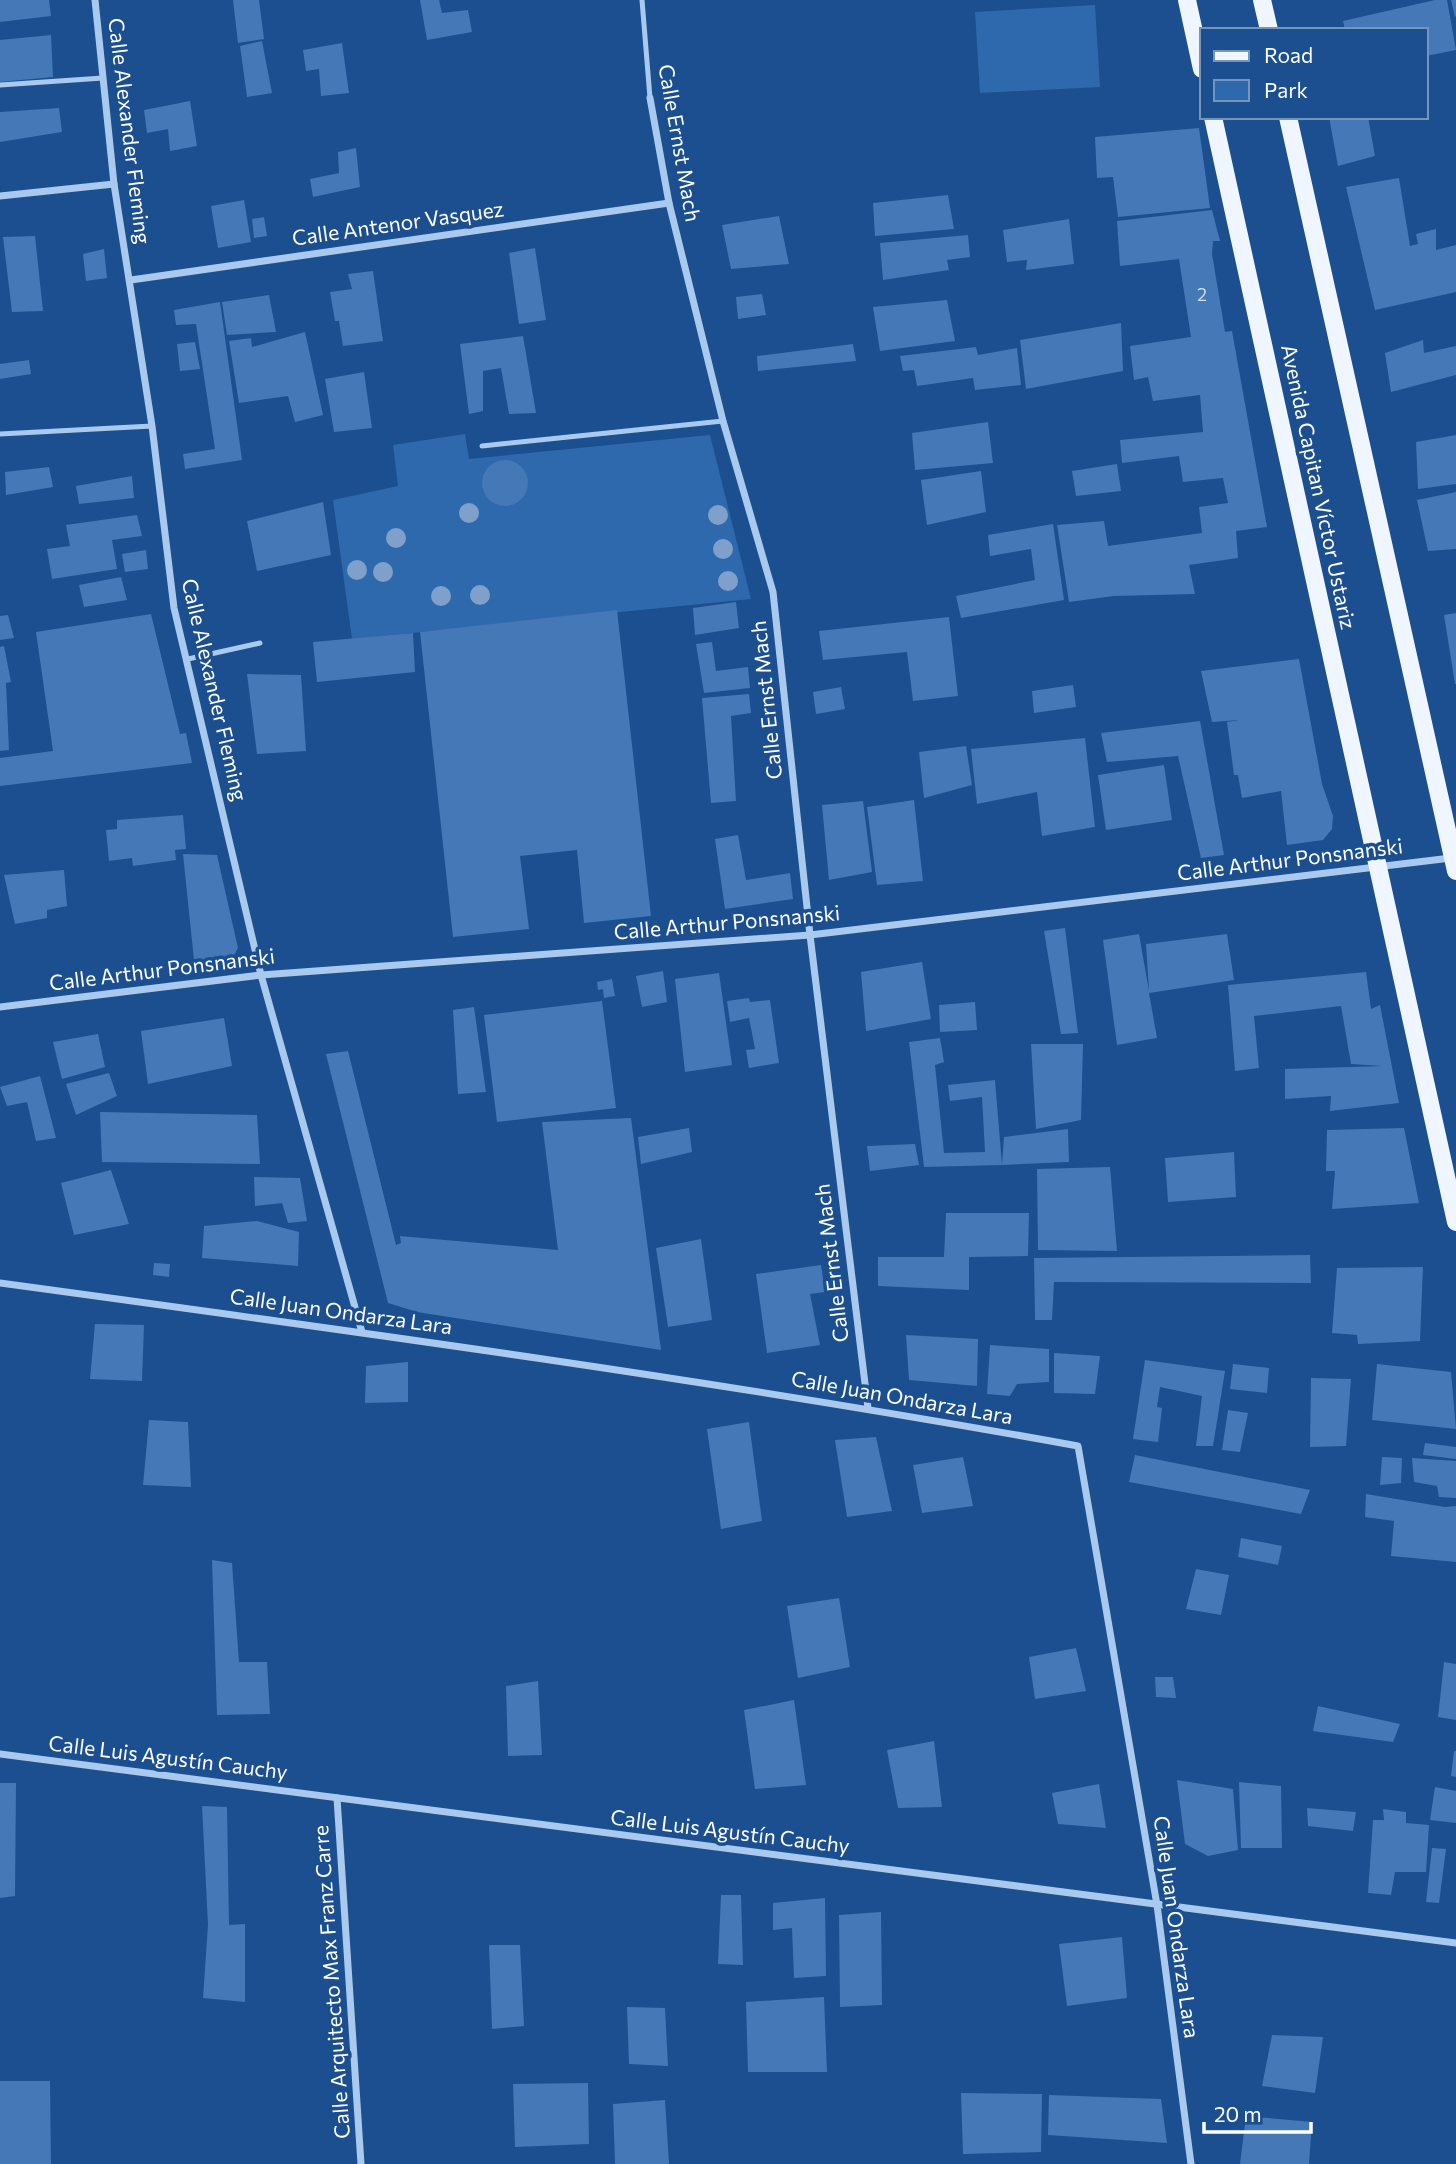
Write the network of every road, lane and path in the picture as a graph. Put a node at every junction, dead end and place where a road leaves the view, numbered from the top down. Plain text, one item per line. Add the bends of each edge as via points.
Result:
1 (95, 0) edge
2 (642, 0) edge
3 (1187, 0) edge
4 (1262, 0) edge
5 (1269, 28) edge
6 (1200, 60) edge
7 (103, 78) junction
8 (0, 85) edge
9 (650, 98) joint
10 (1213, 119) edge
11 (1288, 119) edge
12 (114, 184) junction
13 (0, 196) edge
14 (669, 204) junction
15 (131, 280) junction
16 (723, 421) junction
17 (152, 426) junction
18 (0, 434) edge
19 (482, 446) dead end
20 (260, 643) dead end
21 (188, 659) junction
22 (1455, 862) edge
23 (1379, 866) junction
24 (810, 935) junction
25 (261, 975) junction
26 (0, 1007) edge
27 (1456, 1222) edge
28 (0, 1283) edge
29 (362, 1332) junction
30 (868, 1408) junction
31 (0, 1754) edge
32 (337, 1798) junction
33 (1157, 1905) junction
34 (1456, 1943) edge
35 (361, 2164) edge
36 (1191, 2164) edge

1 - 7 street, Calle Alexander Fleming
2 - 9 lane, Calle Ernst Mach
3 - 6 main road
4 - 5 main road
7 - 8 lane
7 - 12 street, Calle Alexander Fleming
9 - 14 street, Calle Ernst Mach
10 - 23 main road, Avenida Capitan Víctor Ustariz
11 - 22 main road
12 - 13 street
12 - 15 street, Calle Alexander Fleming
14 - 15 street, Calle Antenor Vasquez
14 - 16 street, Calle Ernst Mach
15 - 17 street, Calle Alexander Fleming
16 - 19 lane
16 - 24 street, Calle Ernst Mach via 773,592
17 - 18 lane
17 - 21 street, Calle Alexander Fleming via 174,608
20 - 21 lane
21 - 25 street, Calle Alexander Fleming
22 - 23 street, Calle Arthur Ponsnanski
23 - 24 street, Calle Arthur Ponsnanski
23 - 27 main road, Avenida Capitan Víctor Ustariz
24 - 25 street, Calle Arthur Ponsnanski
24 - 30 street, Calle Ernst Mach
25 - 26 street, Calle Arthur Ponsnanski
25 - 29 street, Calle Alexander Fleming
28 - 29 street, Calle Juan Ondarza Lara
29 - 30 street, Calle Juan Ondarza Lara
30 - 33 street, Calle Juan Ondarza Lara via 1078,1446
31 - 32 street, Calle Luis Agustín Cauchy
32 - 33 street, Calle Luis Agustín Cauchy
32 - 35 street, Calle Arquitecto Max Franz Carre
33 - 34 street, Calle Luis Agustín Cauchy
33 - 36 street, Calle Juan Ondarza Lara

